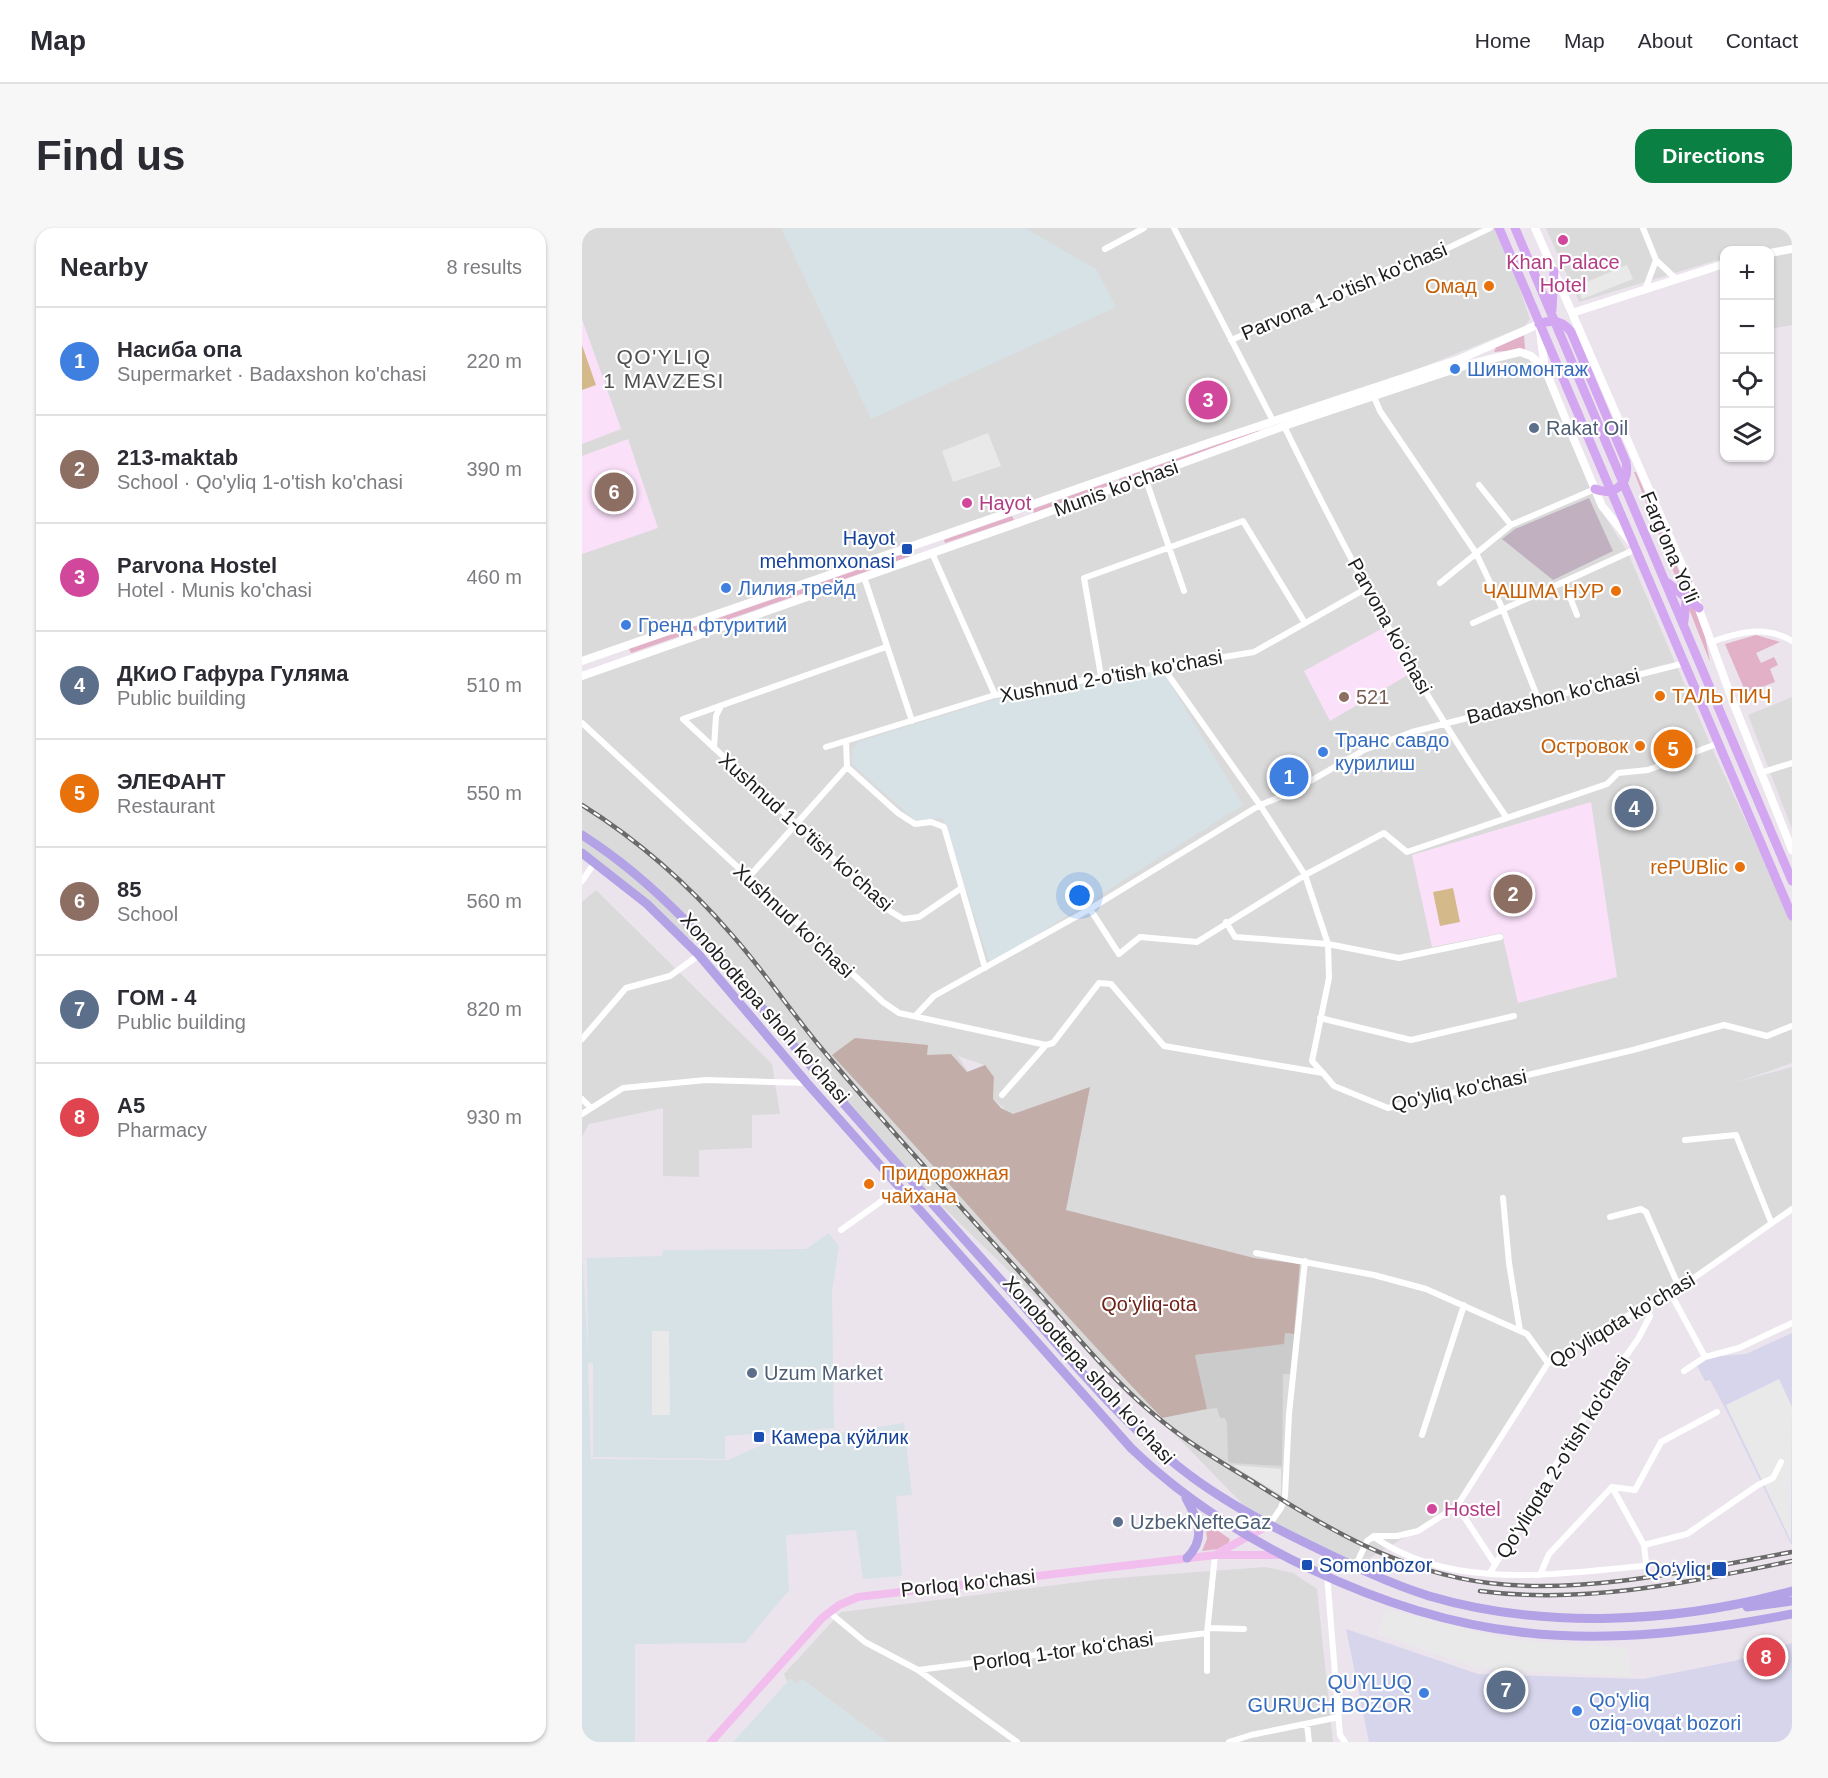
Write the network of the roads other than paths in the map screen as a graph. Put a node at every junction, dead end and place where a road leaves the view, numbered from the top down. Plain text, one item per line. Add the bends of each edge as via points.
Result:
1 (1144, 228) edge
2 (1174, 228) edge
3 (1490, 228) edge
4 (1499, 228) edge
5 (1515, 228) edge
6 (1535, 228) edge
7 (1643, 228) edge
8 (1105, 249) dead end
9 (1792, 249) edge
10 (1774, 252) edge
11 (1656, 260) junction
12 (1720, 265) edge
13 (1554, 272) junction
14 (1675, 278) junction
15 (1646, 287) junction
16 (1572, 313) junction
17 (1553, 317) junction
18 (1539, 324) junction
19 (1575, 331) junction
20 (1231, 340) junction
21 (1545, 369) junction
22 (1371, 392) junction
23 (1273, 421) junction
24 (1284, 426) junction
25 (1112, 476) junction
26 (1145, 477) junction
27 (1623, 484) junction
28 (1479, 485) dead end
29 (1117, 488) junction
30 (1595, 489) junction
31 (1611, 491) junction
32 (1017, 510) junction
33 (1022, 522) junction
34 (1511, 525) junction
35 (927, 542) junction
36 (1170, 548) junction
37 (1636, 549) junction
38 (1476, 553) junction
39 (932, 554) junction
40 (864, 578) junction
41 (1688, 579) junction
42 (1564, 582) junction
43 (1667, 582) junction
44 (1440, 584) dead end
45 (1367, 588) junction
46 (1184, 591) dead end
47 (1688, 597) junction
48 (1699, 608) junction
49 (1503, 610) junction
50 (1577, 615) dead end
51 (1305, 623) junction
52 (1473, 623) dead end
53 (1684, 623) junction
54 (1792, 641) edge
55 (1711, 642) junction
56 (622, 647) junction
57 (886, 647) junction
58 (627, 659) junction
59 (582, 661) edge
60 (1685, 663) junction
61 (1162, 666) junction
62 (1101, 675) junction
63 (582, 676) edge
64 (995, 695) junction
65 (1539, 701) junction
66 (721, 706) junction
67 (912, 721) junction
68 (582, 723) edge
69 (1444, 723) junction
70 (846, 741) junction
71 (1719, 743) junction
72 (826, 747) dead end
73 (714, 748) junction
74 (1792, 763) edge
75 (847, 767) junction
76 (1760, 773) junction
77 (1260, 805) junction
78 (1507, 818) junction
79 (796, 823) junction
80 (582, 835) edge
81 (1792, 850) edge
82 (582, 854) edge
83 (595, 862) junction
84 (1305, 875) junction
85 (747, 879) junction
86 (582, 881) edge
87 (1792, 881) edge
88 (960, 889) junction
89 (1090, 909) junction
90 (1792, 915) edge
91 (1226, 922) junction
92 (1500, 937) dead end
93 (1328, 944) junction
94 (699, 955) junction
95 (985, 968) junction
96 (916, 1015) junction
97 (1514, 1016) dead end
98 (1320, 1018) junction
99 (1792, 1026) edge
100 (582, 1039) edge
101 (1046, 1046) junction
102 (1323, 1073) junction
103 (807, 1083) junction
104 (1002, 1095) dead end
105 (582, 1099) edge
106 (590, 1107) junction
107 (582, 1114) edge
108 (1685, 1140) dead end
109 (911, 1179) junction
110 (900, 1188) junction
111 (1503, 1198) dead end
112 (1792, 1209) edge
113 (1610, 1216) dead end
114 (1771, 1222) junction
115 (841, 1230) dead end
116 (1256, 1253) dead end
117 (1305, 1261) junction
118 (1679, 1287) junction
119 (1671, 1294) junction
120 (1464, 1305) junction
121 (1647, 1309) junction
122 (1792, 1323) edge
123 (1520, 1331) junction
124 (1705, 1357) junction
125 (1548, 1363) junction
126 (1684, 1371) dead end
127 (1717, 1412) dead end
128 (1422, 1435) dead end
129 (1780, 1462) dead end
130 (1612, 1487) junction
131 (1185, 1496) junction
132 (1457, 1506) junction
133 (1269, 1525) junction
134 (1247, 1535) junction
135 (1374, 1536) junction
136 (1644, 1545) junction
137 (1215, 1555) junction
138 (1286, 1556) junction
139 (1187, 1558) junction
140 (1495, 1564) junction
141 (1355, 1567) junction
142 (1490, 1574) junction
143 (1327, 1575) junction
144 (1540, 1575) junction
145 (1792, 1591) edge
146 (1792, 1601) edge
147 (1696, 1611) junction
148 (829, 1612) junction
149 (1792, 1614) edge
150 (1244, 1629) dead end
151 (1208, 1631) junction
152 (918, 1670) junction
153 (1207, 1671) dead end
154 (1338, 1717) junction
155 (1307, 1724) junction
156 (711, 1742) edge
157 (1017, 1742) edge
158 (1229, 1742) edge
159 (1308, 1742) edge
160 (1345, 1742) edge

1 - 8 street
2 - 20 street
3 - 20 street, Parvona 1-o'tish ko'chasi via 1406,268
4 - 18 main road, Farg'ona Yo'li
5 - 17 main road, Farg'ona Yo'li
6 - 13 street
7 - 11 street
9 - 10 street
11 - 14 street
11 - 15 street
12 - 14 street
13 - 16 street
13 - 17 main road
14 - 15 street
15 - 16 street
16 - 19 street
17 - 18 main road
17 - 19 main road
17 - 27 main road, Farg'ona Yo'li
18 - 21 street, Farg'ona Yo'li
18 - 22 street, Munis ko'chasi
18 - 31 main road, Farg'ona Yo'li
19 - 27 main road via 1626,462 1628,472
19 - 41 street
20 - 23 street
21 - 22 street, Munis ko'chasi via 1527,353 1513,352
21 - 30 street, Farg'ona Yo'li
22 - 23 street, Munis ko'chasi
22 - 24 street, Munis ko'chasi
22 - 38 street
23 - 25 street, Munis ko'chasi
24 - 26 street, Munis ko'chasi
24 - 45 street, Parvona ko'chasi
25 - 29 street
25 - 32 street, Munis ko'chasi
26 - 29 street, Munis ko'chasi
26 - 36 street
27 - 31 main road
27 - 43 main road, Farg'ona Yo'li
28 - 34 street
29 - 33 street, Munis ko'chasi
30 - 31 main road
30 - 34 street
30 - 37 street, Farg'ona Yo'li via 1602,506
31 - 37 main road, Farg'ona Yo'li
32 - 33 street
32 - 35 street, Munis ko'chasi
33 - 39 street, Munis ko'chasi
34 - 38 street
35 - 39 street
35 - 56 street, Munis ko'chasi
36 - 46 street
36 - 51 street via 1243,521
36 - 62 street via 1084,578
37 - 42 street
37 - 60 main road, Farg'ona Yo'li
38 - 44 street
38 - 49 street
39 - 40 street, Munis ko'chasi
39 - 64 street
40 - 57 street
40 - 58 street, Munis ko'chasi
41 - 47 main road
41 - 48 street
42 - 49 street
42 - 50 street
43 - 47 main road
43 - 53 main road, Farg'ona Yo'li
45 - 51 street, Xushnud 2-o'tish ko'chasi
45 - 69 street, Parvona ko'chasi
47 - 48 main road
47 - 53 main road
48 - 55 street
49 - 52 street
49 - 65 street
51 - 61 street, Xushnud 2-o'tish ko'chasi via 1254,652
53 - 87 main road, Farg'ona Yo'li
54 - 55 street via 1776,632 1756,631
55 - 76 street
56 - 58 street
56 - 59 street, Munis ko'chasi
57 - 66 street, Xushnud 1-o'tish ko'chasi
57 - 67 street
58 - 63 street, Munis ko'chasi
60 - 65 street, Badaxshon ko'chasi
60 - 71 main road, Farg'ona Yo'li
61 - 62 street, Xushnud 2-o'tish ko'chasi
61 - 77 street
62 - 64 street, Xushnud 2-o'tish ko'chasi
64 - 67 street, Xushnud 2-o'tish ko'chasi
65 - 69 street, Badaxshon ko'chasi
66 - 73 street, Xushnud 1-o'tish ko'chasi via 716,716
66 - 73 street, Xushnud 1-o'tish ko'chasi via 683,719
67 - 70 street, Xushnud 2-o'tish ko'chasi
68 - 85 street, Xushnud ko'chasi
69 - 77 street, Badaxshon ko'chasi via 1364,750 1288,794
69 - 78 street, Parvona ko'chasi
70 - 72 street, Xushnud 2-o'tish ko'chasi
70 - 75 street
71 - 78 street via 1648,770 1618,773 1607,784
71 - 90 main road, Farg'ona Yo'li
73 - 79 street, Xushnud 1-o'tish ko'chasi
74 - 76 street
75 - 79 street
75 - 88 street via 915,824 931,822 944,827
76 - 81 street
77 - 84 street
77 - 89 street, Badaxshon ko'chasi
78 - 84 street via 1407,852 1384,833
79 - 85 street
79 - 88 street, Xushnud 1-o'tish ko'chasi via 903,919 918,918
80 - 109 highway, Xonobodtepa shoh ko'chasi via 656,891 704,937
82 - 83 highway, Xonobodtepa shoh ko'chasi
83 - 86 street
83 - 94 highway, Xonobodtepa shoh ko'chasi via 655,911
84 - 91 street
84 - 93 street
85 - 96 street, Xushnud ko'chasi via 882,1002 899,1013
88 - 95 street
89 - 91 street via 1119,954 1140,937 1197,942
89 - 95 street, Badaxshon ko'chasi
91 - 93 street via 1235,937
92 - 93 street via 1399,958
93 - 98 street via 1329,978
94 - 100 street via 670,976 626,988
94 - 103 highway, Xonobodtepa shoh ko'chasi
95 - 96 street, Badaxshon ko'chasi via 934,996
96 - 101 street, Xushnud ko'chasi
97 - 98 street via 1411,1040
98 - 102 street via 1312,1061
99 - 102 street, Qo'yliq ko'chasi via 1767,1036 1724,1025 1388,1108 1334,1086
101 - 102 street, Qo'yliq ko'chasi via 1053,1043 1100,983 1111,984 1164,1046
101 - 104 street
103 - 106 street via 706,1080 623,1088
103 - 110 highway, Xonobodtepa shoh ko'chasi
105 - 106 street
106 - 107 street
108 - 114 street via 1736,1135
109 - 110 highway
109 - 133 highway, Xonobodtepa shoh ko'chasi via 1133,1426 1202,1484
110 - 115 street
110 - 131 highway, Xonobodtepa shoh ko'chasi via 1131,1448
111 - 123 street
112 - 114 street, Qo'yliqota ko'chasi
113 - 118 street via 1641,1209 1646,1212
114 - 118 street, Qo'yliqota ko'chasi
116 - 117 street
117 - 120 street via 1407,1283
117 - 133 street via 1285,1496
118 - 119 street, Qo'yliqota ko'chasi
119 - 121 street, Qo'yliqota ko'chasi
119 - 124 street
120 - 123 street
120 - 128 street
121 - 125 street, Qo'yliqota ko'chasi via 1613,1323
121 - 140 street, Qo'yliqota 2-o'tish ko'chasi via 1650,1316 1638,1339 1597,1397
122 - 124 street via 1739,1348
123 - 125 street via 1532,1340
124 - 126 street
125 - 132 street, Qo'yliqota ko'chasi
127 - 130 street via 1661,1442 1635,1490
129 - 136 street via 1773,1478 1687,1534
130 - 136 street
130 - 144 street via 1549,1554
131 - 134 highway, Xonobodtepa shoh ko'chasi
131 - 139 highway via 1200,1532 1198,1544
132 - 135 street, Qo'yliqota ko'chasi via 1418,1531
132 - 140 street
133 - 134 main road
133 - 141 highway, Xonobodtepa shoh ko'chasi
134 - 137 main road
134 - 138 highway, Xonobodtepa shoh ko'chasi
135 - 141 street via 1367,1541
135 - 142 street via 1393,1550 1440,1565
136 - 144 street via 1643,1566
137 - 138 main road, Porloq ko'chasi
137 - 139 main road, Porloq ko'chasi
137 - 151 street
138 - 143 highway, Xonobodtepa shoh ko'chasi
139 - 148 main road, Porloq ko'chasi via 871,1594
140 - 142 street, Qo'yliqota 2-o'tish ko'chasi
141 - 147 highway, Xonobodtepa shoh ko'chasi via 1433,1597 1498,1611 1590,1617
142 - 144 street
143 - 149 highway, Xonobodtepa shoh ko'chasi via 1429,1613 1520,1632 1632,1634
143 - 154 street
145 - 147 highway, Xonobodtepa shoh ko'chasi
146 - 147 highway
148 - 152 street via 865,1642
148 - 156 main road, Porloq ko'chasi
150 - 151 street, Porloq 1-tor koʻchasi
151 - 152 street, Porloq 1-tor koʻchasi
151 - 153 street
152 - 157 street
154 - 155 street
154 - 160 street
155 - 158 street
155 - 159 street

